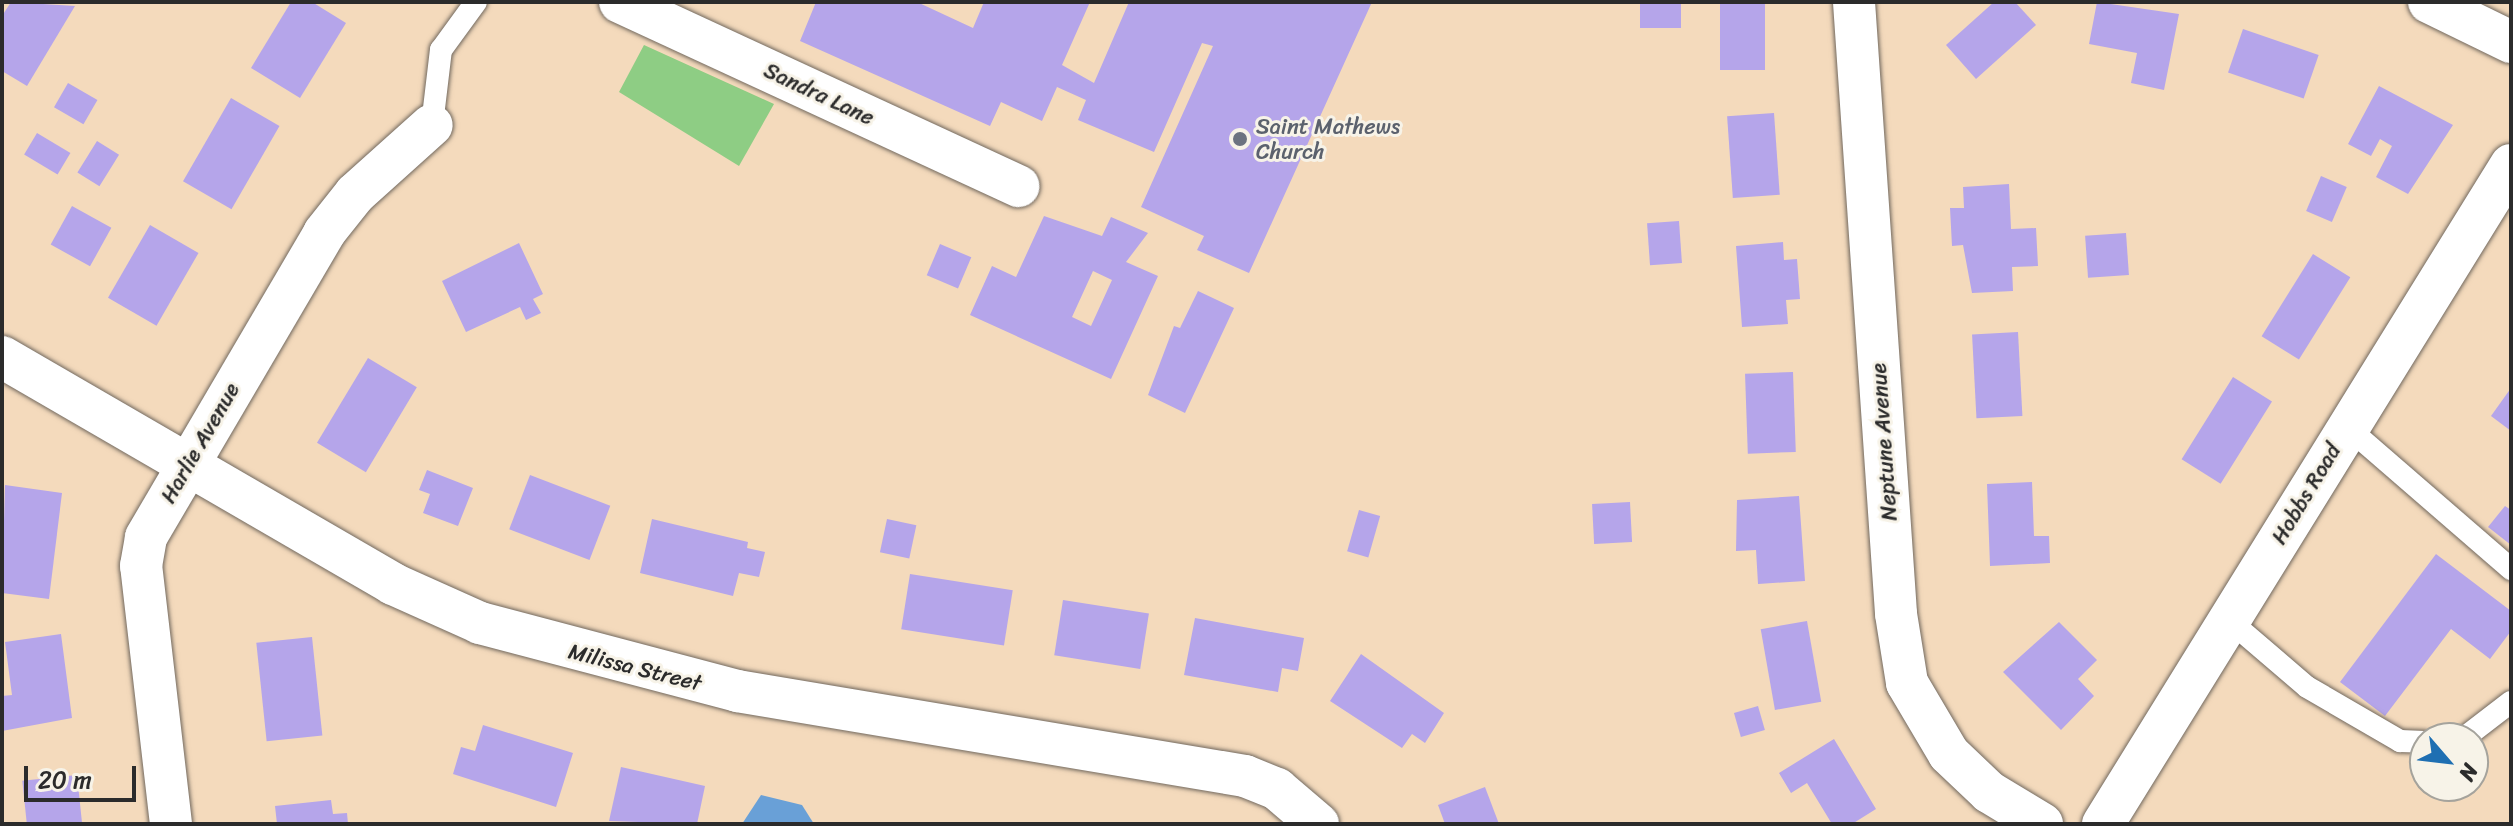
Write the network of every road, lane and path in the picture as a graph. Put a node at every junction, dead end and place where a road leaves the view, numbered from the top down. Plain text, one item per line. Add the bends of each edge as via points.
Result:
1 (476, 2) edge
2 (620, 2) edge
3 (1854, 2) edge
4 (2429, 2) edge
5 (2511, 42) edge
6 (432, 125) joint
7 (2511, 165) edge
8 (1019, 186) dead end
9 (2, 357) edge
10 (2347, 427) junction
11 (184, 466) junction
12 (2511, 569) edge
13 (2230, 621) junction
14 (2511, 702) edge
15 (2485, 722) edge
16 (2409, 741) edge
17 (171, 824) edge
18 (1318, 824) edge
19 (2042, 824) edge
20 (2103, 824) edge

1 - 6 lane via 441,50
2 - 8 street, Sandra Lane
3 - 19 street, Neptune Avenue via 1896,614 1907,683 1949,754 1989,792
4 - 5 street
6 - 11 street, Harlie Avenue via 355,194 324,233
7 - 10 street, Hobbs Road
9 - 11 street, Milissa Street
10 - 12 lane
10 - 13 street, Hobbs Road
11 - 17 street, Harlie Avenue via 146,537 141,566
11 - 18 street, Milissa Street via 393,584 570,652 954,733 1245,776 1277,789
13 - 16 lane via 2307,687
13 - 20 street, Hobbs Road
14 - 15 lane

